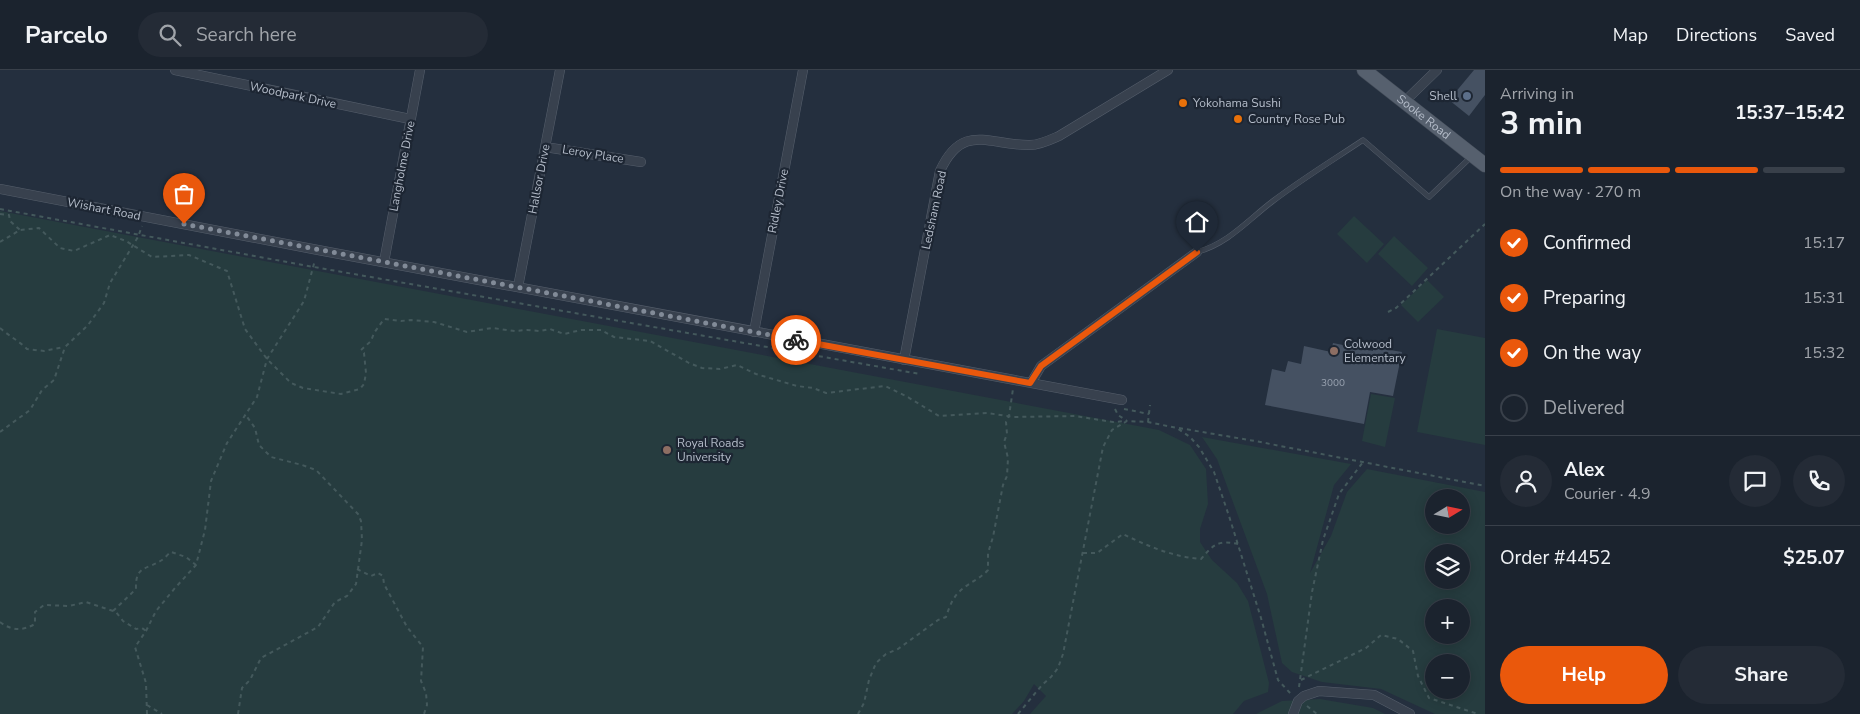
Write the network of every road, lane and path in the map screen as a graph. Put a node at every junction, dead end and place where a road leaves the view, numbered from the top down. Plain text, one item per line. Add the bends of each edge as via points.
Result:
1 (175, 70) edge
2 (420, 70) edge
3 (560, 70) edge
4 (803, 70) edge
5 (1168, 70) edge
6 (1364, 70) edge
7 (1437, 70) edge
8 (1404, 102) junction
9 (410, 119) junction
10 (546, 147) junction
11 (1473, 155) junction
12 (641, 162) dead end
13 (1485, 165) edge
14 (0, 189) edge
15 (0, 209) edge
16 (0, 214) edge
17 (145, 217) junction
18 (1485, 224) edge
19 (20, 230) junction
20 (139, 235) junction
21 (0, 242) edge
22 (132, 246) junction
23 (318, 250) junction
24 (1197, 252) joint
25 (384, 262) junction
26 (314, 267) junction
27 (518, 287) junction
28 (1388, 312) dead end
29 (0, 328) edge
30 (754, 332) junction
31 (65, 347) junction
32 (267, 359) junction
33 (904, 360) junction
34 (924, 374) dead end
35 (1014, 380) junction
36 (1030, 383) junction
37 (1122, 400) dead end
38 (1150, 405) dead end
39 (246, 414) junction
40 (1149, 414) junction
41 (1009, 416) junction
42 (1127, 422) junction
43 (1148, 422) junction
44 (1177, 428) junction
45 (0, 432) edge
46 (1363, 462) junction
47 (1485, 486) edge
48 (1238, 544) junction
49 (1083, 553) junction
50 (196, 565) junction
51 (357, 569) junction
52 (113, 611) junction
53 (0, 622) edge
54 (146, 631) junction
55 (1300, 680) junction
56 (1298, 701) junction
57 (147, 705) junction
58 (147, 714) edge
59 (162, 714) edge
60 (238, 714) edge
61 (424, 714) edge
62 (858, 714) edge
63 (1018, 714) edge
64 (1292, 714) edge
65 (1410, 714) edge
66 (1478, 714) edge

1 - 9 street, Woodpark Drive
2 - 9 street, Langholme Drive
3 - 10 street, Hallsor Drive
4 - 30 street, Ridley Drive
5 - 33 street, Ledsham Road via 1041,144 980,139 966,141 955,148 940,171
6 - 8 main road, Sooke Road
7 - 8 street
8 - 11 main road, Sooke Road
9 - 25 street, Langholme Drive
10 - 12 street, Leroy Place
10 - 27 street, Hallsor Drive
11 - 13 main road, Sooke Road
11 - 24 lane via 1429,197 1363,140 1274,200 1241,228 1209,249
14 - 17 street, Wishart Road
15 - 20 path
16 - 19 path via 9,215 10,221
17 - 20 path
17 - 23 street, Wishart Road
18 - 28 path
19 - 21 path
19 - 22 path via 39,228 60,248 74,251 110,236
20 - 22 path
20 - 26 path
22 - 31 path via 110,283 104,302 88,325
22 - 32 path via 152,257 189,255 227,271 244,329
23 - 25 street, Wishart Road
23 - 26 path
24 - 36 street via 1041,366
25 - 27 street, Wishart Road
26 - 32 path via 304,301
26 - 34 path
27 - 30 street, Wishart Road
29 - 31 path via 27,349 50,351
30 - 33 street, Wishart Road
31 - 45 path via 54,380 42,390 30,410
32 - 39 path via 257,396
32 - 41 path via 291,382 303,388 341,394 360,389 364,384 366,374 361,350 371,341 384,319 434,322 467,332 492,328 515,331 550,328 564,334 601,330 614,338 650,341 702,368 720,369 737,365 756,374 826,393 885,386 938,416 987,413
33 - 35 street, Wishart Road
35 - 36 street, Wishart Road
35 - 41 path
36 - 37 street, Wishart Road
38 - 40 path
39 - 50 path via 227,444 211,481 205,530
39 - 51 path via 255,428 259,445 271,457 316,470 358,514 362,540
40 - 42 path via 1114,408 1118,416
40 - 43 path
41 - 42 path via 1075,416
41 - 62 path via 1004,442 1008,458 1007,476 988,554 988,570 960,591 946,617 876,663
42 - 43 path
42 - 49 path via 1112,430 1104,447
43 - 44 path
44 - 46 path
44 - 48 path via 1199,446 1214,472
46 - 47 path
46 - 55 path via 1339,494 1323,540
48 - 49 path via 1222,541 1202,559 1186,558 1123,534 1097,553
48 - 56 path via 1278,680
49 - 63 path via 1058,668
50 - 52 path via 171,552 163,560 140,570 135,578 136,589
50 - 54 path via 156,612
51 - 60 path via 356,584 347,596 335,602 318,627 261,658 242,688
51 - 61 path via 371,576 378,573 383,576 384,584 408,628 423,647 421,681 427,705
52 - 53 path via 86,602 69,606 44,605 35,612 35,624 24,630 8,629
52 - 54 path via 136,629
54 - 57 path via 136,647 146,683
55 - 56 path
55 - 66 path via 1366,648 1381,635 1398,639 1413,651 1418,676 1429,698
56 - 64 street
56 - 65 street via 1319,691 1374,695
57 - 58 path
57 - 59 path

